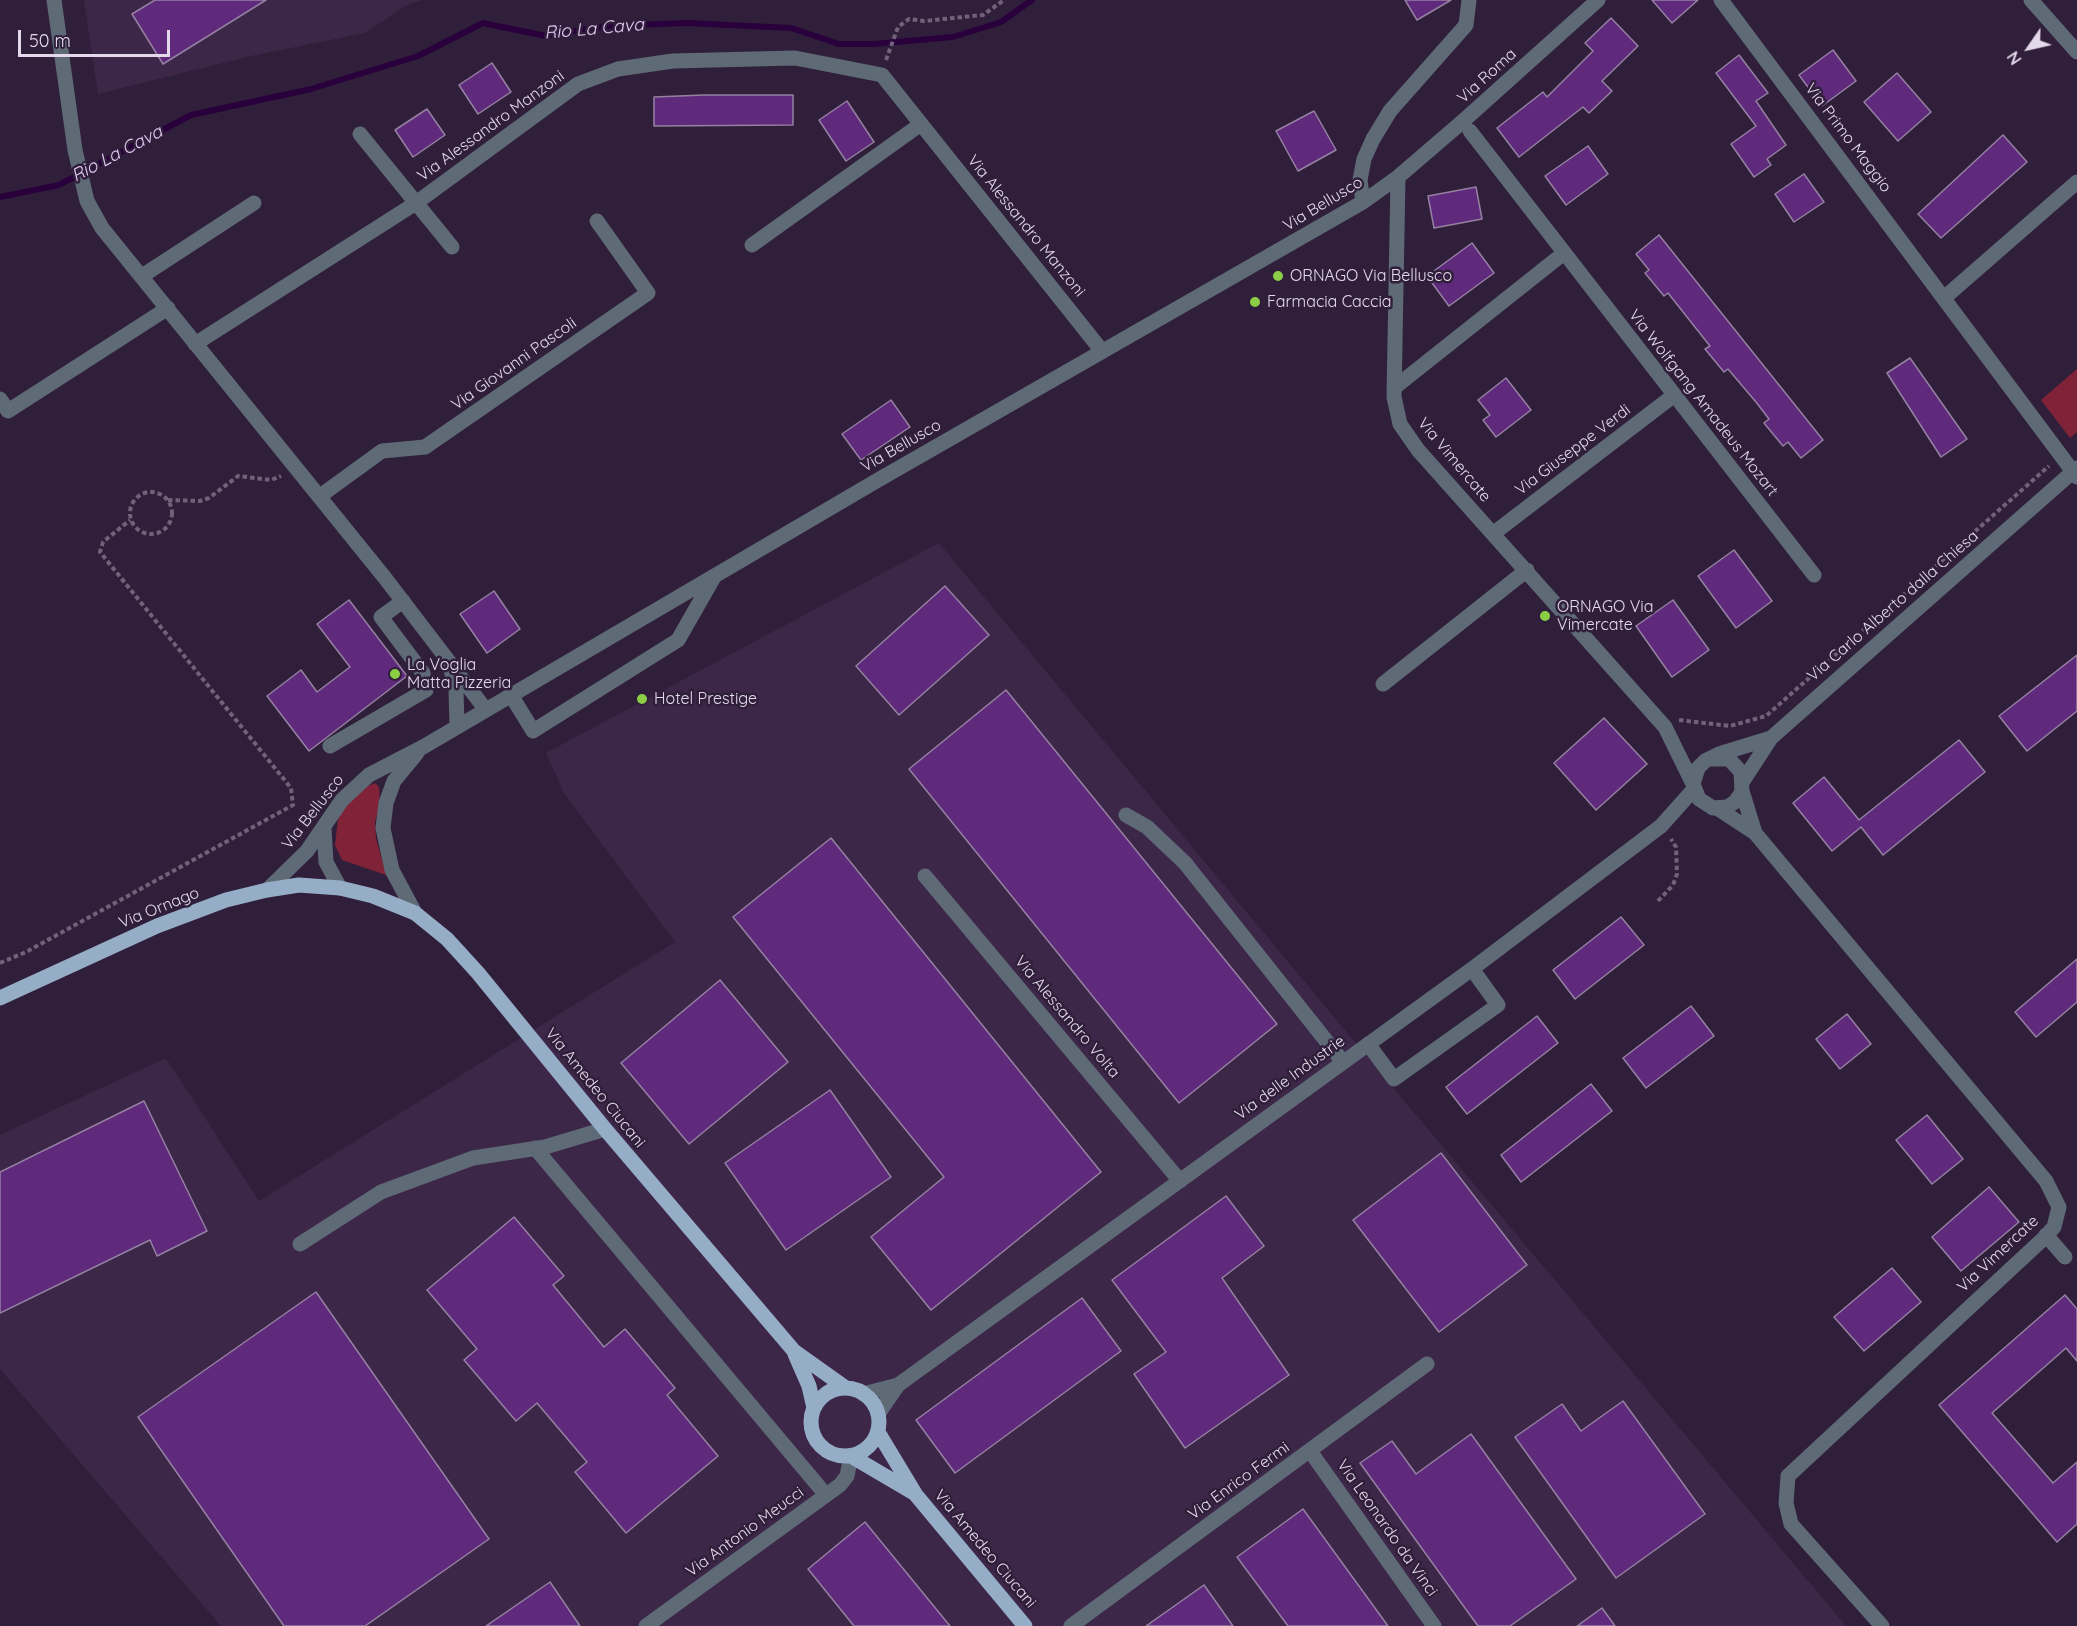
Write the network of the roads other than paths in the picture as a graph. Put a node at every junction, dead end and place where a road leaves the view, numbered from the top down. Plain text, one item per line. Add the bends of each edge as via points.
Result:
1 (54, 0) edge
2 (1469, 0) edge
3 (1598, 0) edge
4 (1721, 0) edge
5 (2031, 0) edge
6 (2077, 52) edge
7 (921, 124) junction
8 (1470, 131) dead end
9 (360, 134) dead end
10 (1398, 177) junction
11 (2077, 182) edge
12 (1364, 202) junction
13 (254, 203) dead end
14 (416, 203) junction
15 (597, 221) dead end
16 (752, 245) dead end
17 (452, 247) dead end
18 (1564, 253) junction
19 (142, 276) junction
20 (1944, 298) junction
21 (168, 308) junction
22 (195, 344) junction
23 (1102, 351) junction
24 (1394, 388) junction
25 (1673, 396) junction
26 (0, 399) edge
27 (2076, 472) edge
28 (320, 496) junction
29 (1494, 533) junction
30 (1527, 570) junction
31 (715, 575) junction
32 (1814, 575) dead end
33 (403, 601) junction
34 (450, 666) junction
35 (1383, 684) dead end
36 (511, 695) junction
37 (486, 710) junction
38 (457, 727) junction
39 (1771, 738) junction
40 (330, 746) dead end
41 (423, 747) junction
42 (1710, 759) junction
43 (1743, 786) junction
44 (1693, 787) junction
45 (1717, 808) junction
46 (1126, 815) dead end
47 (324, 829) junction
48 (1755, 833) junction
49 (926, 876) dead end
50 (340, 888) junction
51 (267, 890) junction
52 (415, 914) junction
53 (1472, 969) junction
54 (0, 998) edge
55 (1368, 1044) junction
56 (1343, 1062) junction
57 (605, 1129) junction
58 (535, 1149) junction
59 (1180, 1180) junction
60 (2046, 1235) junction
61 (300, 1244) dead end
62 (2065, 1257) dead end
63 (794, 1351) junction
64 (1427, 1364) dead end
65 (898, 1385) junction
66 (846, 1388) junction
67 (863, 1394) junction
68 (814, 1408) junction
69 (878, 1414) junction
70 (878, 1432) junction
71 (1310, 1451) junction
72 (851, 1456) junction
73 (826, 1495) junction
74 (916, 1495) junction
75 (646, 1626) edge
76 (1026, 1626) edge
77 (1071, 1626) edge
78 (1434, 1626) edge
79 (1881, 1626) edge

1 - 19 street via 75,150 87,201 102,228
2 - 12 street via 1466,25 1390,111 1373,139 1360,180
3 - 10 street, Via Roma
4 - 20 street, Via Primo Maggio
5 - 6 street
7 - 14 street, Via Alessandro Manzoni via 882,75 795,58 673,62 618,69 578,84
7 - 16 street
7 - 23 street, Via Alessandro Manzoni
8 - 18 street, Via Wolfgang Amadeus Mozart
9 - 14 street, Via Alessandro Manzoni
10 - 12 street, Via Bellusco
10 - 24 street, Via Vimercate
11 - 20 street
12 - 23 street, Via Bellusco
13 - 19 street
14 - 17 street, Via Alessandro Manzoni
14 - 22 street, Via Alessandro Manzoni
15 - 28 street, Via Giovanni Pascoli via 648,293 424,447 382,451
18 - 24 street
18 - 25 street, Via Wolfgang Amadeus Mozart
19 - 21 street
20 - 27 street, Via Primo Maggio
21 - 22 street
21 - 26 street via 8,411
22 - 28 street
23 - 31 street, Via Bellusco
24 - 29 street, Via Vimercate via 1397,414 1405,434
25 - 29 street, Via Giuseppe Verdi
25 - 32 street, Via Wolfgang Amadeus Mozart
27 - 39 street, Via Carlo Alberto dalla Chiesa
28 - 33 street
29 - 30 street, Via Vimercate
30 - 35 street
30 - 44 street, Via Vimercate via 1665,727
31 - 36 street, Via Bellusco
31 - 36 street via 678,640 533,731
33 - 34 street
33 - 40 street via 381,617 423,674 426,690
34 - 37 street
34 - 38 street
36 - 37 street, Via Bellusco
37 - 38 street, Via Bellusco
38 - 41 street, Via Bellusco
39 - 42 street
39 - 43 street, Via Carlo Alberto dalla Chiesa
41 - 47 street, Via Bellusco via 362,780 342,800
41 - 52 street, Via Bellusco via 394,782 386,803 384,828 392,870
42 - 43 street via 1732,761 1740,770
42 - 44 street via 1698,768
43 - 45 street via 1733,804
43 - 48 street, Via Vimercate
44 - 45 street via 1704,804
44 - 53 street, Via delle Industrie via 1661,826
45 - 48 street, Via Vimercate
46 - 56 street via 1147,827 1185,863
47 - 50 street via 326,862
47 - 51 street, Via Bellusco via 308,851
48 - 60 street, Via Vimercate via 2046,1181 2059,1207 2054,1227
49 - 59 street, Via Alessandro Volta
50 - 51 main road, Via Ornago via 299,885
50 - 52 main road, Via Amedeo Ciucani via 373,896
51 - 54 main road, Via Ornago via 226,900 157,926
52 - 57 main road, Via Amedeo Ciucani via 447,939 478,973
53 - 55 street, Via delle Industrie
53 - 55 street via 1497,1005 1394,1079
55 - 56 street, Via delle Industrie
56 - 59 street, Via delle Industrie
57 - 58 street
57 - 63 main road, Via Amedeo Ciucani
58 - 61 street via 473,1158 381,1192
58 - 73 street
59 - 65 street, Via delle Industrie
60 - 62 street
60 - 79 street, Via Vimercate via 1788,1476 1786,1503 1791,1524
63 - 66 main road, Via Amedeo Ciucani
63 - 68 main road, Via Amedeo Ciucani
64 - 71 street, Via Enrico Fermi
65 - 67 street, Via delle Industrie
65 - 69 street, Via delle Industrie
66 - 67 main road, Via Amedeo Ciucani
66 - 68 main road via 828,1392
67 - 69 main road via 873,1402
68 - 72 main road, Via Amedeo Ciucani via 811,1426 818,1444 834,1455
69 - 70 main road
70 - 72 main road via 868,1448
70 - 74 main road, Via Amedeo Ciucani
71 - 77 street, Via Enrico Fermi
71 - 78 street, Via Leonardo da Vinci
72 - 73 street, Via Antonio Meucci via 845,1480
72 - 74 main road, Via Amedeo Ciucani
73 - 75 street, Via Antonio Meucci
74 - 76 main road, Via Amedeo Ciucani

